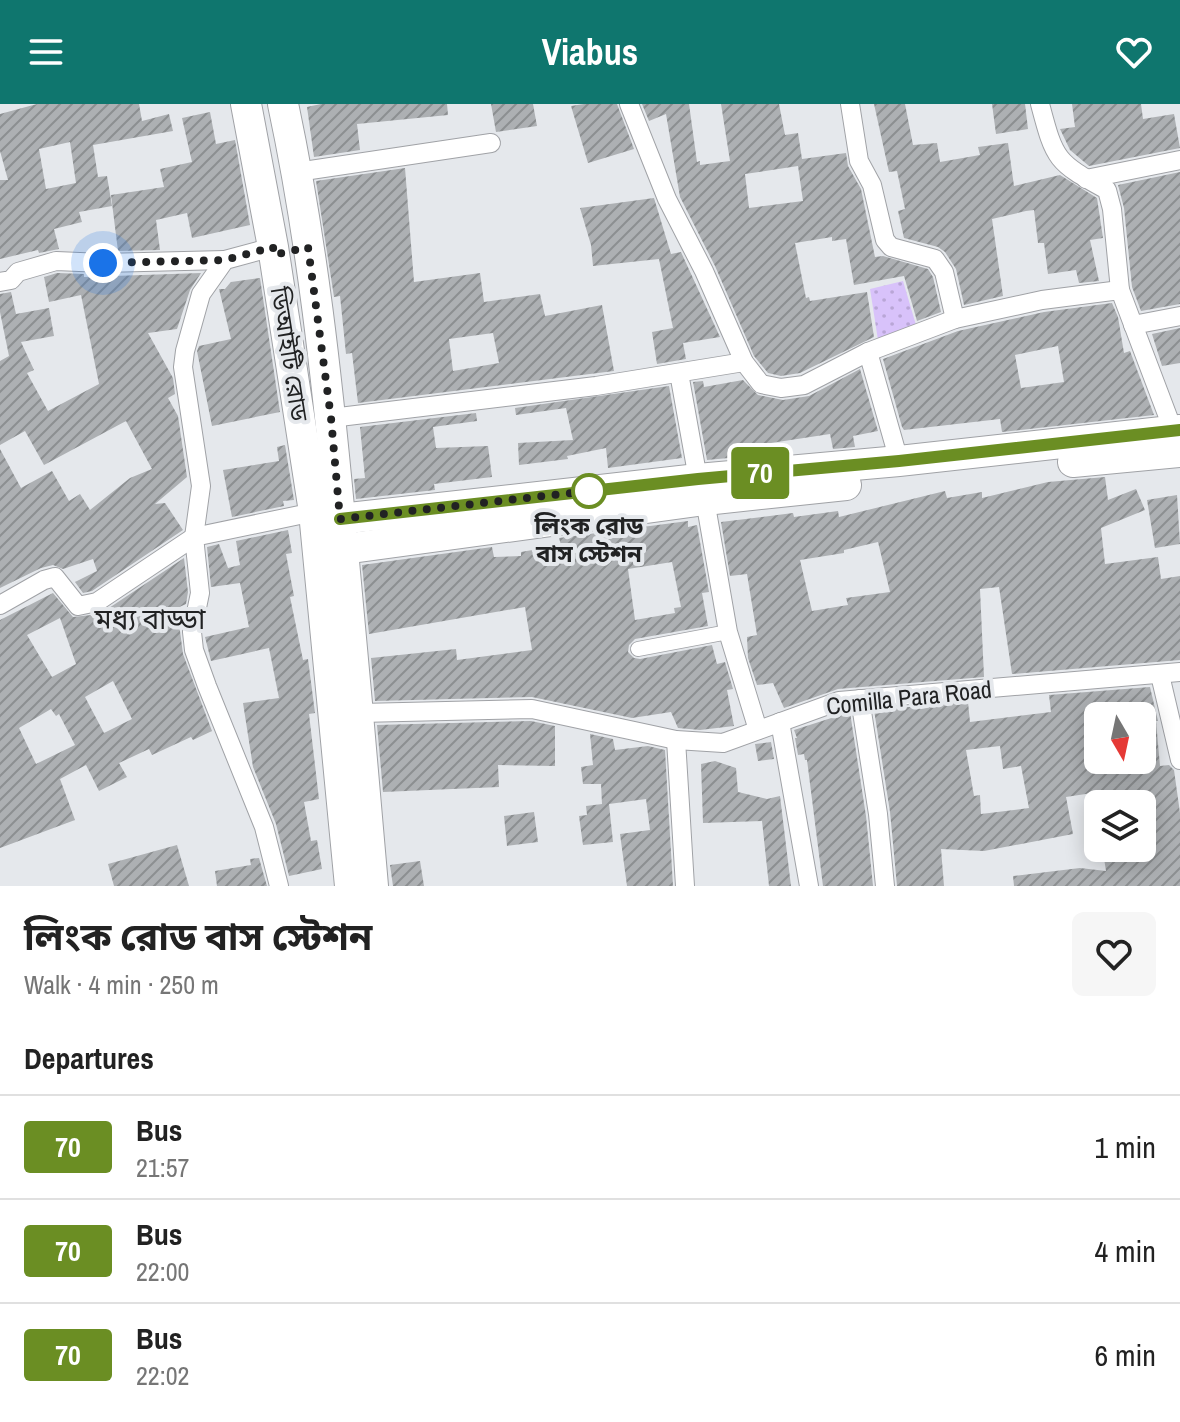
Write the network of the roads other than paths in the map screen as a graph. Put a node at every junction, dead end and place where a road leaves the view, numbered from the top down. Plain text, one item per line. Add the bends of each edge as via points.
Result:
1 (246, 104) edge
2 (283, 104) edge
3 (629, 104) edge
4 (850, 104) edge
5 (1040, 104) edge
6 (491, 143) dead end
7 (1180, 160) edge
8 (297, 172) junction
9 (1086, 179) junction
10 (308, 247) junction
11 (274, 251) junction
12 (225, 260) junction
13 (0, 282) edge
14 (1120, 290) junction
15 (1180, 316) edge
16 (955, 319) junction
17 (1133, 325) junction
18 (868, 352) junction
19 (744, 362) junction
20 (679, 373) junction
21 (331, 418) junction
22 (1178, 437) edge
23 (899, 461) junction
24 (702, 489) junction
25 (329, 534) junction
26 (194, 537) junction
27 (0, 605) edge
28 (728, 632) junction
29 (638, 649) dead end
30 (1180, 672) edge
31 (1160, 675) junction
32 (860, 699) junction
33 (360, 713) junction
34 (780, 722) junction
35 (758, 730) junction
36 (676, 740) junction
37 (1180, 760) edge
38 (279, 886) edge
39 (350, 886) edge
40 (373, 886) edge
41 (685, 886) edge
42 (809, 886) edge
43 (885, 886) edge

1 - 11 main road, ডিআইটি রোড
2 - 8 main road
3 - 19 street
4 - 16 street via 859,161 872,185 885,240 891,247 935,259 944,272
5 - 9 street via 1054,152
6 - 8 street
7 - 9 street
8 - 10 main road
9 - 14 street via 1107,190
10 - 11 main road
10 - 21 main road
11 - 12 street
11 - 25 main road, ডিআইটি রোড
12 - 13 street via 56,261
12 - 26 street via 201,294 183,367 201,486
14 - 16 street
14 - 17 street
15 - 17 street
16 - 18 street
17 - 22 street
18 - 19 street via 804,385 781,388 761,384
18 - 23 street
19 - 20 street
20 - 21 street
20 - 24 street
21 - 25 main road
22 - 23 main road
22 - 24 main road via 978,470
23 - 24 main road
24 - 25 main road
24 - 28 street
25 - 26 street
25 - 33 main road
25 - 39 main road
26 - 27 street via 97,602 78,606 55,577
26 - 38 street via 200,593 193,618 194,650 264,827
28 - 29 street
28 - 35 street
30 - 31 street, Comilla Para Road
31 - 32 street, Comilla Para Road
31 - 37 street
32 - 34 street, Comilla Para Road
32 - 43 street
33 - 36 street, Comilla Para Road via 532,709
33 - 40 main road
34 - 35 street, Comilla Para Road
34 - 42 street
35 - 36 street, Comilla Para Road via 723,743
36 - 41 street

